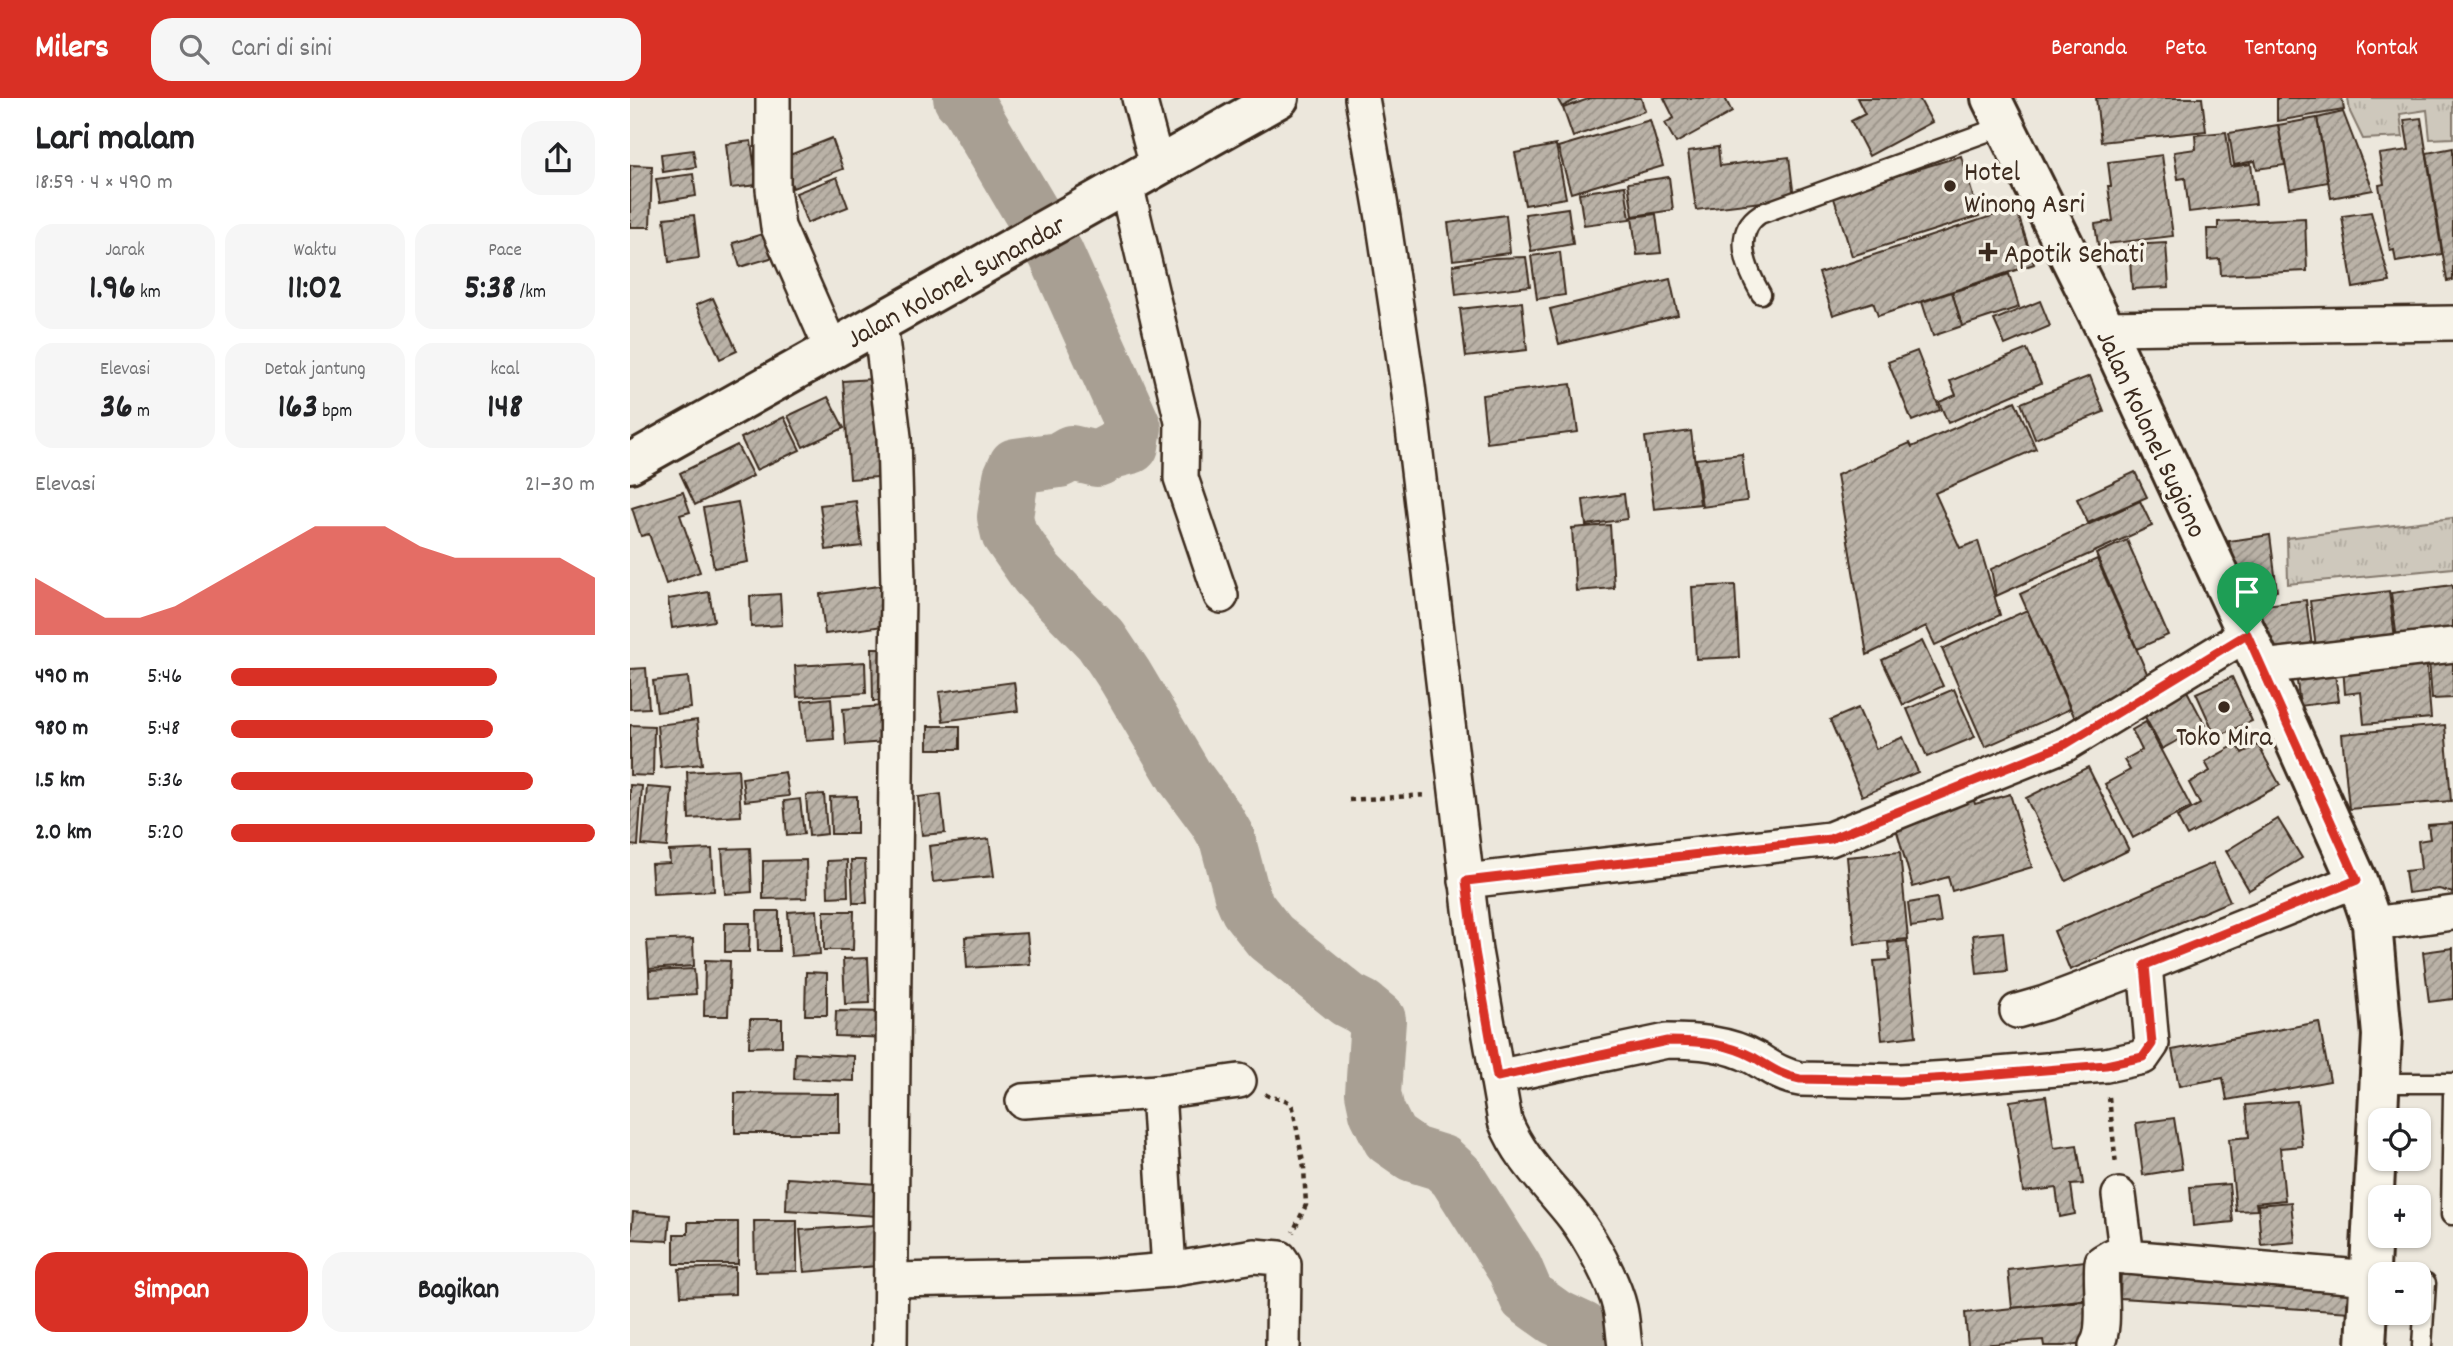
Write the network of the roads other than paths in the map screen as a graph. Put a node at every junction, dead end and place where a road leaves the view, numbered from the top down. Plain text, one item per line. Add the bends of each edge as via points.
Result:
1 (773, 98) edge
2 (1139, 98) edge
3 (1279, 98) edge
4 (1362, 98) edge
5 (1999, 112) edge
6 (1142, 174) junction
7 (1761, 294) dead end
8 (880, 323) junction
9 (2453, 323) edge
10 (2105, 328) junction
11 (832, 350) junction
12 (630, 463) edge
13 (1221, 596) dead end
14 (2453, 645) edge
15 (2254, 650) junction
16 (2357, 880) junction
17 (1466, 881) junction
18 (2453, 913) edge
19 (2372, 924) junction
20 (2145, 965) junction
21 (2017, 1011) dead end
22 (1497, 1077) junction
23 (1239, 1081) road end
24 (2381, 1083) junction
25 (2453, 1083) edge
26 (1158, 1092) junction
27 (2453, 1095) edge
28 (1023, 1101) dead end
29 (2119, 1195) road end
30 (2453, 1215) edge
31 (2127, 1257) junction
32 (2375, 1262) edge
33 (1169, 1270) junction
34 (2368, 1277) edge
35 (892, 1280) junction
36 (2369, 1325) edge
37 (2423, 1325) edge
38 (890, 1346) edge
39 (1283, 1346) edge
40 (1625, 1346) edge
41 (2095, 1346) edge
42 (2366, 1346) edge
43 (2422, 1346) edge

1 - 11 street via 773,189 778,227
2 - 6 street
3 - 6 main road, Jalan Kolonel Sunandar
4 - 17 street via 1408,387
5 - 7 lane via 1749,221 1745,253 1749,273
5 - 10 main road, Jalan Kolonel Sugiono
6 - 8 main road, Jalan Kolonel Sunandar
6 - 13 street via 1182,422 1181,478
8 - 11 main road, Jalan Kolonel Sunandar
8 - 35 street via 894,437 898,585
9 - 10 street
10 - 15 main road, Jalan Kolonel Sugiono
11 - 12 main road, Jalan Kolonel Sunandar
14 - 15 street
15 - 16 main road, Jalan Kolonel Sugiono
15 - 17 street via 2066,744 1830,839
16 - 19 main road, Jalan Kolonel Sugiono
16 - 20 street
17 - 22 street
18 - 19 street
19 - 24 main road, Jalan Kolonel Sugiono via 2382,1035
20 - 21 street
20 - 22 street via 2152,1044 2143,1057 2106,1065 1900,1081 1800,1079 1722,1045 1667,1041
22 - 40 street via 1504,1121 1513,1142 1576,1219 1601,1261 1620,1307
23 - 26 street
24 - 25 lane
24 - 32 main road, Jalan Kolonel Sugiono
26 - 28 street
26 - 33 street
27 - 30 lane
29 - 31 street
31 - 34 street
31 - 41 street via 2112,1256 2102,1262 2101,1329
33 - 35 street
33 - 39 street via 1254,1256 1280,1258 1285,1271
35 - 38 street
36 - 42 main road, Jalan Kolonel Sugiono
37 - 43 lane

